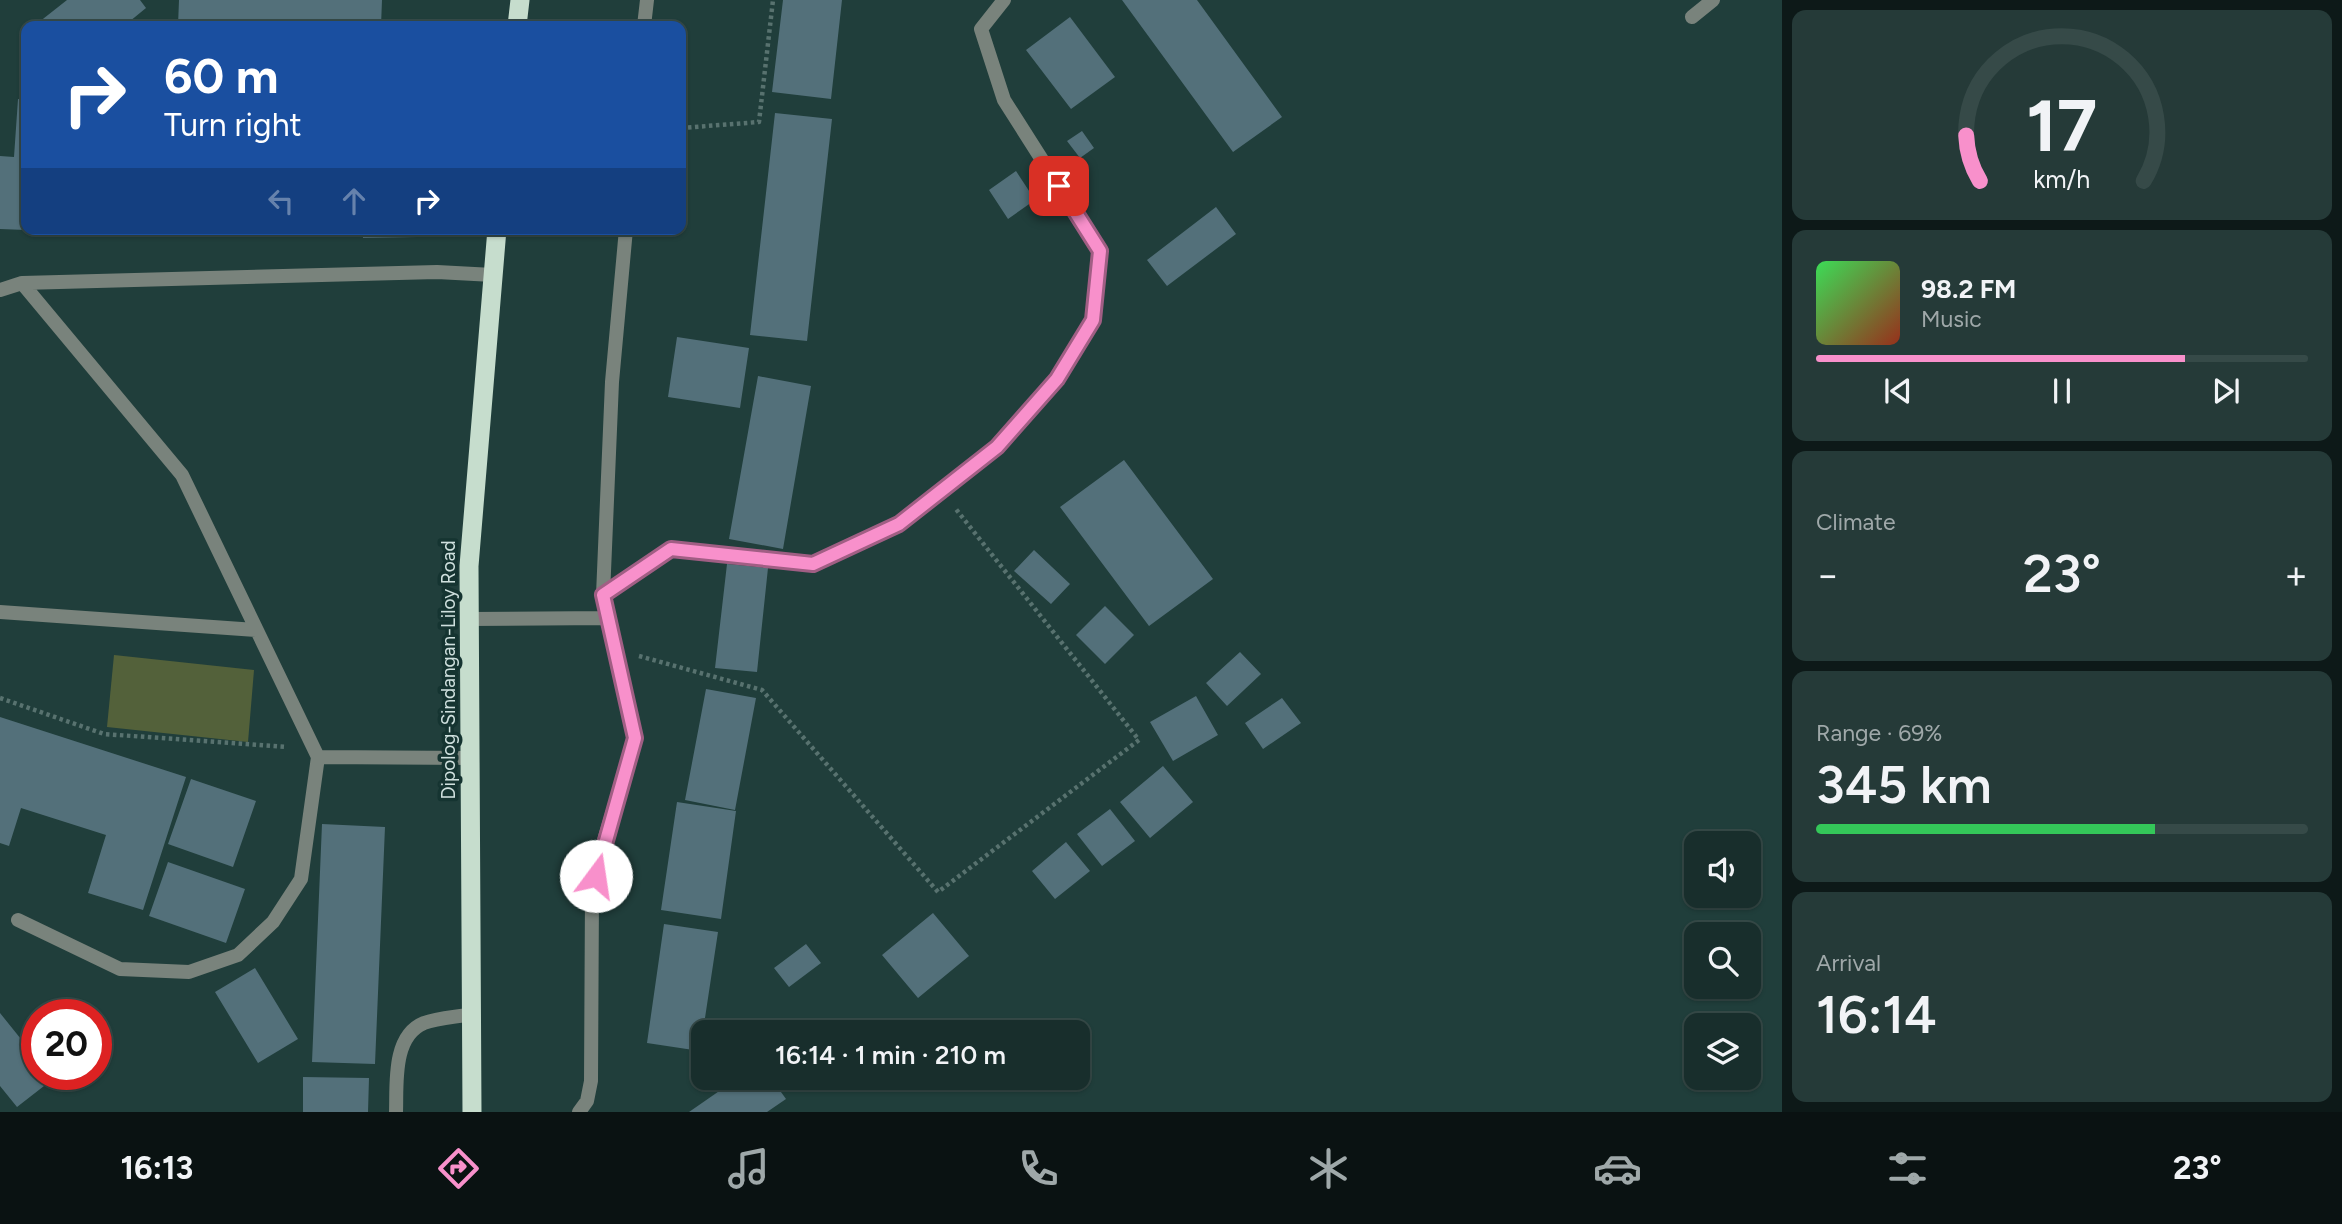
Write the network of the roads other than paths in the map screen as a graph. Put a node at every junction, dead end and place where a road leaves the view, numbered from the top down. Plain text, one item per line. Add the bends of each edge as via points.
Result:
1 (520, 0) edge
2 (647, 0) edge
3 (1004, 0) edge
4 (1713, 0) edge
5 (1692, 17) dead end
6 (518, 21) edge
7 (645, 21) edge
8 (496, 235) edge
9 (625, 235) edge
10 (493, 275) junction
11 (22, 283) junction
12 (0, 290) edge
13 (603, 595) junction
14 (0, 612) edge
15 (608, 618) junction
16 (469, 619) junction
17 (256, 630) junction
18 (316, 753) junction
19 (471, 758) junction
20 (18, 920) dead end
21 (472, 1014) junction
22 (396, 1112) edge
23 (472, 1112) edge
24 (579, 1112) edge

1 - 6 highway
2 - 7 street
3 - 13 street via 981,29 1004,100 1100,251 1093,320 1057,379 997,447 899,524 813,564 671,549
4 - 5 street
8 - 10 highway, Dipolog-Sindangan-Liloy Road
9 - 13 street via 612,383
10 - 11 street via 437,272
10 - 16 highway, Dipolog-Sindangan-Liloy Road via 470,533
11 - 12 street
11 - 17 street via 182,475
13 - 15 street
14 - 17 street
15 - 16 street
15 - 24 street via 635,738 592,894 591,1081
16 - 19 highway, Dipolog-Sindangan-Liloy Road
17 - 18 street
18 - 19 street
18 - 20 street via 301,878 273,922 238,955 189,972 120,969
19 - 21 highway, Dipolog-Sindangan-Liloy Road
21 - 22 street via 422,1024 406,1039 397,1062
21 - 23 highway, Dipolog-Sindangan-Liloy Road

